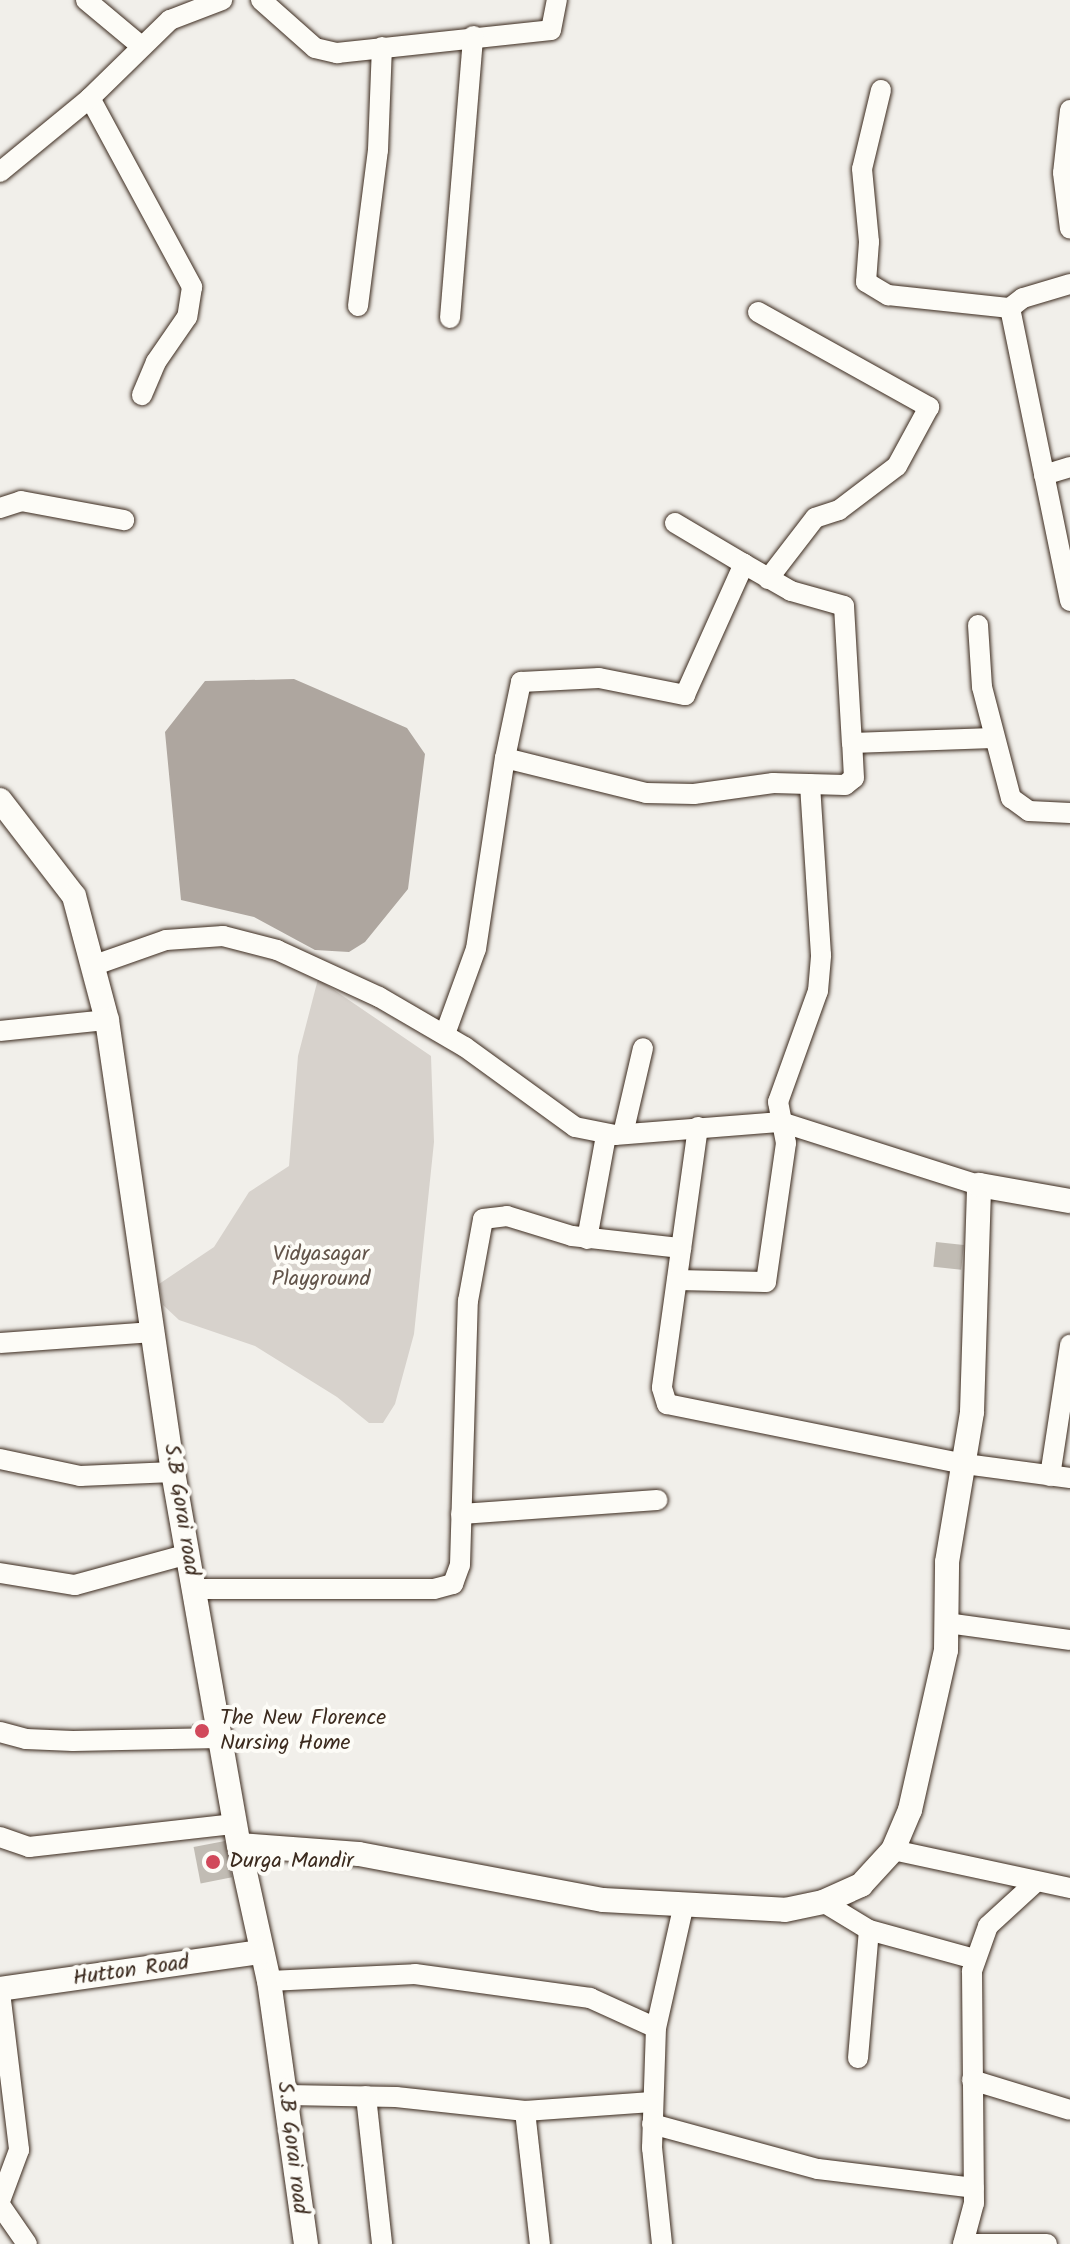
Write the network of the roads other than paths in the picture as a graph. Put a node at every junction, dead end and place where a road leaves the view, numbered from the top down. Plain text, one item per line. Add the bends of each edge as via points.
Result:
1 (86, 0) edge
2 (222, 0) edge
3 (261, 0) edge
4 (557, 0) edge
5 (473, 36) junction
6 (141, 46) junction
7 (382, 47) junction
8 (881, 90) dead end
9 (90, 98) junction
10 (1070, 110) edge
11 (0, 172) edge
12 (1070, 229) edge
13 (1070, 284) edge
14 (358, 306) dead end
15 (1010, 308) junction
16 (758, 312) dead end
17 (450, 318) dead end
18 (142, 395) dead end
19 (1070, 467) edge
20 (1044, 475) junction
21 (0, 508) edge
22 (124, 520) dead end
23 (675, 523) dead end
24 (744, 564) junction
25 (768, 579) junction
26 (1070, 601) edge
27 (978, 625) dead end
28 (993, 738) junction
29 (852, 743) junction
30 (505, 758) junction
31 (810, 784) junction
32 (4, 809) edge
33 (1070, 813) edge
34 (92, 966) junction
35 (107, 1020) junction
36 (0, 1031) edge
37 (445, 1034) junction
38 (643, 1048) dead end
39 (781, 1122) junction
40 (698, 1127) junction
41 (614, 1134) junction
42 (979, 1185) junction
43 (1070, 1201) edge
44 (587, 1239) junction
45 (681, 1248) junction
46 (677, 1280) junction
47 (154, 1332) junction
48 (0, 1343) edge
49 (1070, 1345) edge
50 (0, 1459) edge
51 (965, 1464) junction
52 (173, 1472) junction
53 (1060, 1477) edge
54 (658, 1500) dead end
55 (461, 1514) junction
56 (188, 1554) junction
57 (0, 1573) edge
58 (194, 1589) junction
59 (947, 1623) junction
60 (1070, 1640) edge
61 (0, 1732) edge
62 (220, 1738) junction
63 (237, 1834) junction
64 (0, 1837) edge
65 (893, 1850) junction
66 (1036, 1882) junction
67 (1070, 1888) edge
68 (823, 1902) junction
69 (684, 1904) junction
70 (869, 1930) junction
71 (261, 1952) junction
72 (974, 1959) junction
73 (269, 1981) junction
74 (0, 1990) edge
75 (656, 2028) junction
76 (858, 2058) dead end
77 (972, 2080) junction
78 (286, 2095) junction
79 (366, 2096) junction
80 (652, 2102) junction
81 (1070, 2110) edge
82 (525, 2111) junction
83 (652, 2124) junction
84 (974, 2188) junction
85 (0, 2203) edge
86 (27, 2244) edge
87 (306, 2244) edge
88 (382, 2244) edge
89 (540, 2244) edge
90 (662, 2244) edge
91 (1047, 2244) edge

1 - 6 street
2 - 6 street via 170,20
3 - 7 street via 324,52
4 - 5 street via 551,30
5 - 7 street
5 - 17 street
6 - 9 street
7 - 14 street via 378,150
8 - 15 street via 862,169 869,288
9 - 11 street
9 - 18 street via 192,287 187,317 156,362
10 - 12 street via 1063,173
13 - 15 street via 1023,298
15 - 20 street
16 - 25 street via 929,407 897,466 839,510 815,518
19 - 20 street
20 - 26 street
21 - 22 street via 21,501
23 - 24 street
24 - 25 street
24 - 30 street via 685,695 599,678 521,682
25 - 29 street via 844,606
27 - 28 street
28 - 29 street
28 - 33 street via 1011,798 1020,807
29 - 31 street via 851,783
30 - 31 street via 666,795
30 - 37 street via 476,949
31 - 39 street via 821,955 818,991 778,1102
32 - 34 street, S.B Gorai road via 74,896
34 - 35 street, S.B Gorai road
34 - 37 street via 166,940 223,936 277,950
35 - 36 street
35 - 47 street, S.B Gorai road
37 - 41 street via 565,1121
38 - 41 street
39 - 40 street
39 - 42 street
39 - 46 street via 786,1143 766,1282
40 - 41 street
40 - 45 street
41 - 44 street
42 - 43 street
42 - 51 street
44 - 45 street
44 - 55 street via 507,1216 489,1216 478,1228 468,1301
45 - 46 street
46 - 51 street via 662,1388 671,1407
47 - 48 street
47 - 52 street, S.B Gorai road
49 - 53 street
50 - 52 street via 80,1476
51 - 53 street
51 - 59 street via 947,1562
52 - 56 street, S.B Gorai road
54 - 55 street
55 - 58 street via 459,1576 445,1588
56 - 57 street via 75,1585
56 - 58 street, S.B Gorai road
58 - 62 street, S.B Gorai road
59 - 60 street
59 - 65 street via 946,1650 910,1810
61 - 62 street via 73,1741
62 - 63 street, S.B Gorai road
63 - 64 street via 29,1847
63 - 69 street via 603,1900
63 - 71 street, S.B Gorai road
65 - 66 street
65 - 68 street via 861,1885
66 - 67 street
66 - 72 street via 988,1926
68 - 69 street via 785,1910
68 - 70 street
69 - 75 street
70 - 72 street
70 - 76 street
71 - 73 street, S.B Gorai road
71 - 74 street, Hutton Road
72 - 77 street
73 - 75 street via 415,1974 590,1998
73 - 78 street, S.B Gorai road
74 - 85 street via 19,2150
75 - 80 street
77 - 81 street
77 - 84 street
78 - 79 street
78 - 87 street, S.B Gorai road
79 - 82 street
79 - 88 street
80 - 82 street
80 - 83 street
82 - 89 street
83 - 84 street via 818,2169
83 - 90 street
84 - 91 street via 973,2219 963,2244
85 - 86 street

